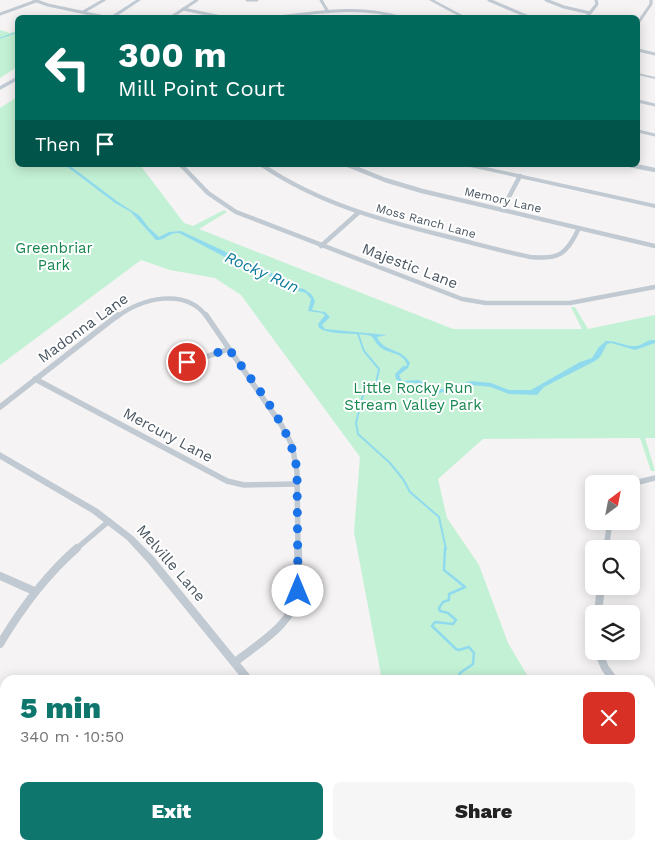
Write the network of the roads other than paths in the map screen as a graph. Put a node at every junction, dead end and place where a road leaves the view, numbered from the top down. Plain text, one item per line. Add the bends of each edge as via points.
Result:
1 (104, 0) edge
2 (139, 0) edge
3 (147, 0) edge
4 (197, 0) edge
5 (247, 0) edge
6 (257, 0) edge
7 (321, 0) edge
8 (431, 0) edge
9 (488, 0) edge
10 (546, 0) edge
11 (596, 0) edge
12 (651, 0) edge
13 (35, 1) edge
14 (183, 9) junction
15 (83, 12) junction
16 (328, 12) junction
17 (590, 13) joint
18 (0, 14) edge
19 (96, 15) edge
20 (115, 15) edge
21 (123, 15) edge
22 (174, 15) edge
23 (212, 15) edge
24 (300, 15) edge
25 (390, 15) edge
26 (460, 15) edge
27 (524, 15) edge
28 (640, 20) edge
29 (640, 50) edge
30 (655, 54) edge
31 (15, 74) edge
32 (640, 74) edge
33 (655, 78) edge
34 (15, 79) edge
35 (0, 82) edge
36 (0, 88) edge
37 (640, 101) edge
38 (655, 105) edge
39 (640, 131) edge
40 (655, 135) edge
41 (183, 167) edge
42 (268, 167) edge
43 (353, 167) edge
44 (479, 167) edge
45 (640, 167) edge
46 (655, 170) edge
47 (520, 176) junction
48 (655, 206) edge
49 (502, 210) junction
50 (358, 213) junction
51 (579, 228) junction
52 (321, 246) junction
53 (655, 246) edge
54 (655, 287) edge
55 (229, 349) junction
56 (173, 362) dead end
57 (35, 380) junction
58 (0, 407) edge
59 (0, 455) edge
60 (655, 478) edge
61 (640, 482) edge
62 (297, 484) junction
63 (109, 521) junction
64 (0, 576) edge
65 (34, 591) junction
66 (0, 644) edge
67 (602, 660) edge
68 (235, 662) junction
69 (245, 675) edge
70 (610, 675) edge

1 - 15 street
2 - 20 main road
3 - 21 main road
4 - 14 street
5 - 6 street
7 - 16 street
8 - 26 street
9 - 27 street
10 - 17 street
11 - 17 street via 597,4
12 - 28 street
13 - 15 street
13 - 18 street
14 - 22 street
14 - 23 street
15 - 19 street
16 - 24 street
16 - 25 street via 370,10
29 - 30 street
31 - 35 main road
32 - 33 street
34 - 36 main road
37 - 38 street
39 - 40 street
41 - 52 street, Majestic Lane via 208,193 236,212
42 - 50 street, Moss Ranch Lane via 305,191
43 - 49 street, Memory Lane via 403,186
44 - 47 street
45 - 46 street
47 - 48 street
47 - 49 street
49 - 51 street, Memory Lane
50 - 51 street, Moss Ranch Lane via 535,258 556,256 566,251
50 - 52 street
51 - 53 street, Memory Lane
52 - 54 street, Majestic Lane via 455,297 477,302 570,303
55 - 56 street via 196,360
55 - 57 street, Madonna Lane via 199,307 175,299 150,300 120,312
55 - 62 street, Madonna Lane via 288,437 296,461
57 - 58 street, Madonna Lane
57 - 62 street, Mercury Lane via 227,480 244,485
59 - 63 street, Melville Lane
60 - 61 street
62 - 68 street, Madonna Lane via 296,600 278,629
63 - 65 street
63 - 68 street, Melville Lane via 141,549
64 - 65 street
65 - 66 street
67 - 70 street
68 - 69 street, Melville Lane

